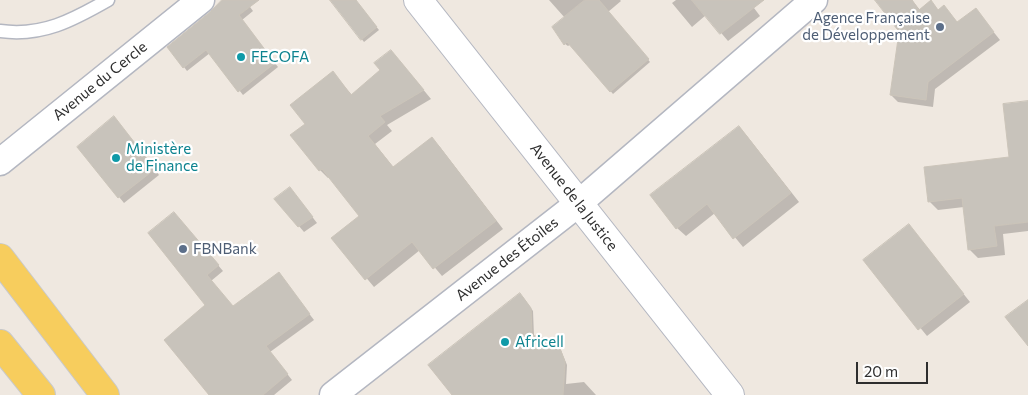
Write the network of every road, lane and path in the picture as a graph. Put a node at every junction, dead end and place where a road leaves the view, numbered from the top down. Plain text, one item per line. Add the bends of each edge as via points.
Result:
1 (108, 0) edge
2 (201, 0) edge
3 (418, 0) edge
4 (814, 0) edge
5 (0, 31) edge
6 (0, 162) edge
7 (579, 203) junction
8 (0, 258) edge
9 (0, 344) edge
10 (41, 395) edge
11 (105, 395) edge
12 (333, 395) edge
13 (730, 395) edge

1 - 5 lane via 71,21 32,32
2 - 6 street, Avenue du Cercle
3 - 7 main road, Avenue de la Justice
4 - 7 street, Avenue des Étoiles
7 - 12 street, Avenue des Étoiles
7 - 13 main road, Avenue de la Justice
8 - 11 main road
9 - 10 main road

